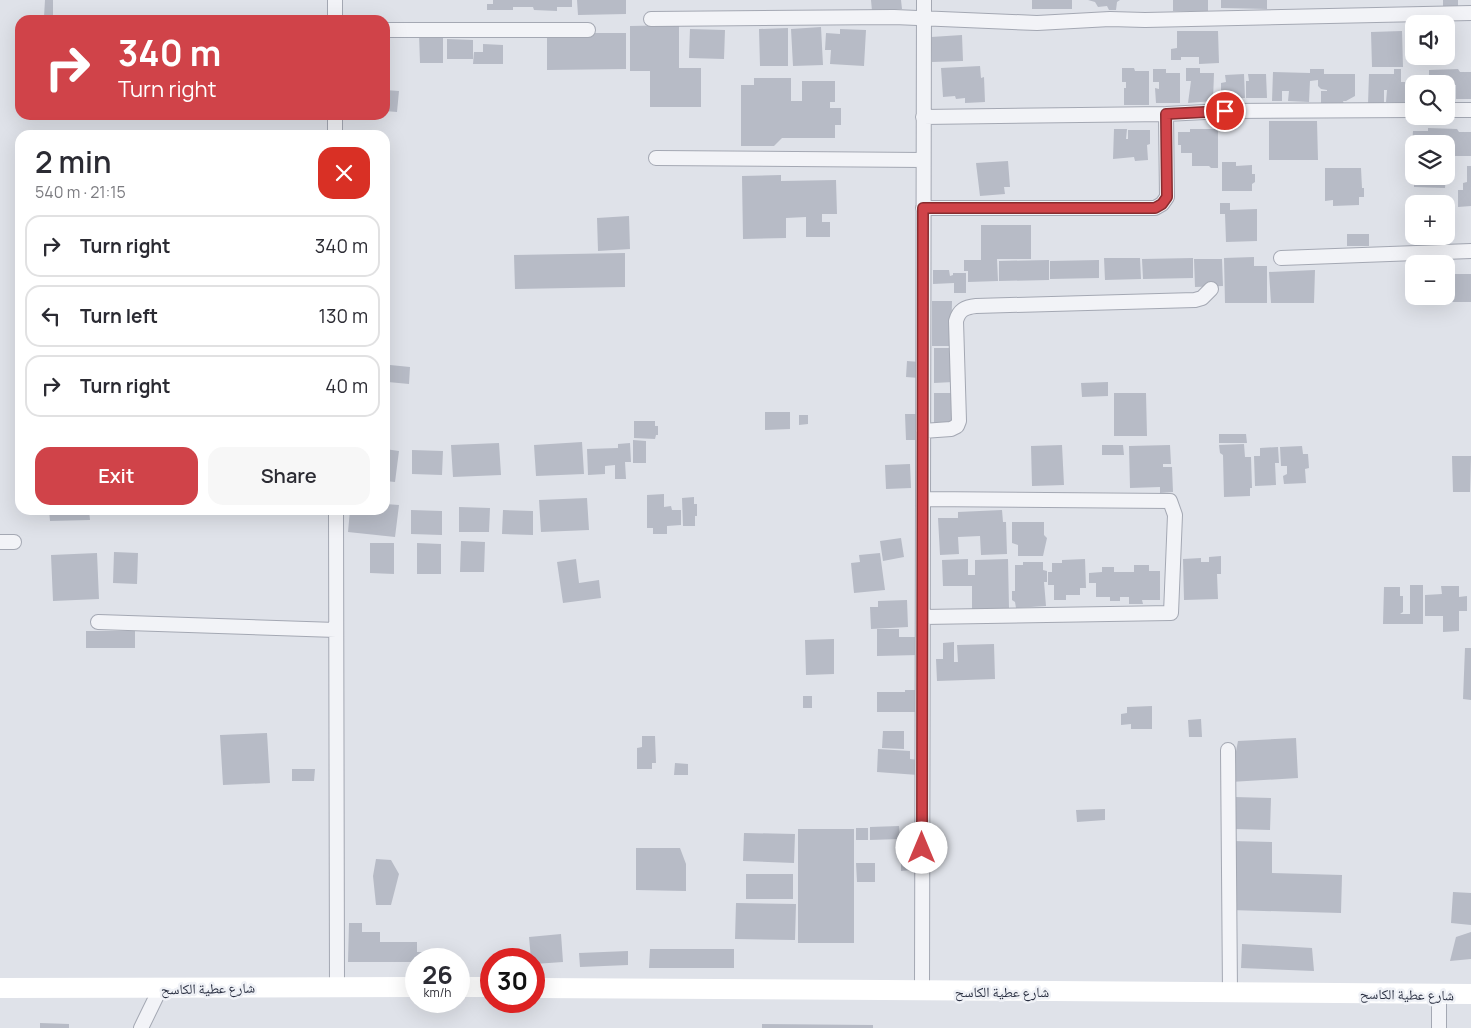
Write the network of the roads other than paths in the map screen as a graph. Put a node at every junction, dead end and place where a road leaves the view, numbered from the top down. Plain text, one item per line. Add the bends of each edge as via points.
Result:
1 (335, 0) edge
2 (924, 0) edge
3 (1471, 13) edge
4 (335, 15) edge
5 (925, 18) junction
6 (652, 19) dead end
7 (390, 30) edge
8 (588, 30) dead end
9 (1405, 110) edge
10 (1455, 110) edge
11 (1471, 110) edge
12 (1166, 114) junction
13 (923, 117) junction
14 (656, 158) dead end
15 (923, 160) junction
16 (923, 208) junction
17 (1471, 251) edge
18 (1281, 258) dead end
19 (1210, 289) dead end
20 (923, 431) junction
21 (923, 499) junction
22 (336, 515) edge
23 (923, 617) junction
24 (98, 622) dead end
25 (336, 630) junction
26 (1228, 750) dead end
27 (337, 986) junction
28 (405, 987) edge
29 (0, 988) edge
30 (545, 988) edge
31 (160, 989) junction
32 (922, 991) junction
33 (1230, 991) junction
34 (1439, 994) junction
35 (1471, 994) edge
36 (141, 1028) edge
37 (1439, 1028) edge

1 - 4 street
2 - 5 street
3 - 5 street via 1037,22
5 - 6 street
5 - 13 street
7 - 8 street
9 - 12 street
10 - 11 street
12 - 13 street
12 - 16 street via 1167,197 1155,208
13 - 15 street
14 - 15 street
15 - 16 street
16 - 20 street
17 - 18 street
19 - 20 street via 1202,298 1195,300 963,309 956,321 958,426
20 - 21 street
21 - 23 street
21 - 23 street via 1170,501 1175,515 1171,613
22 - 25 street
23 - 32 street
24 - 25 street
25 - 27 street
26 - 33 street
27 - 28 street, شارع عطية الكاسح
27 - 31 street, شارع عطية الكاسح
29 - 31 street, شارع عطية الكاسح
30 - 32 street, شارع عطية الكاسح
31 - 36 street
32 - 33 street, شارع عطية الكاسح
33 - 34 street, شارع عطية الكاسح
34 - 35 street, شارع عطية الكاسح
34 - 37 street

